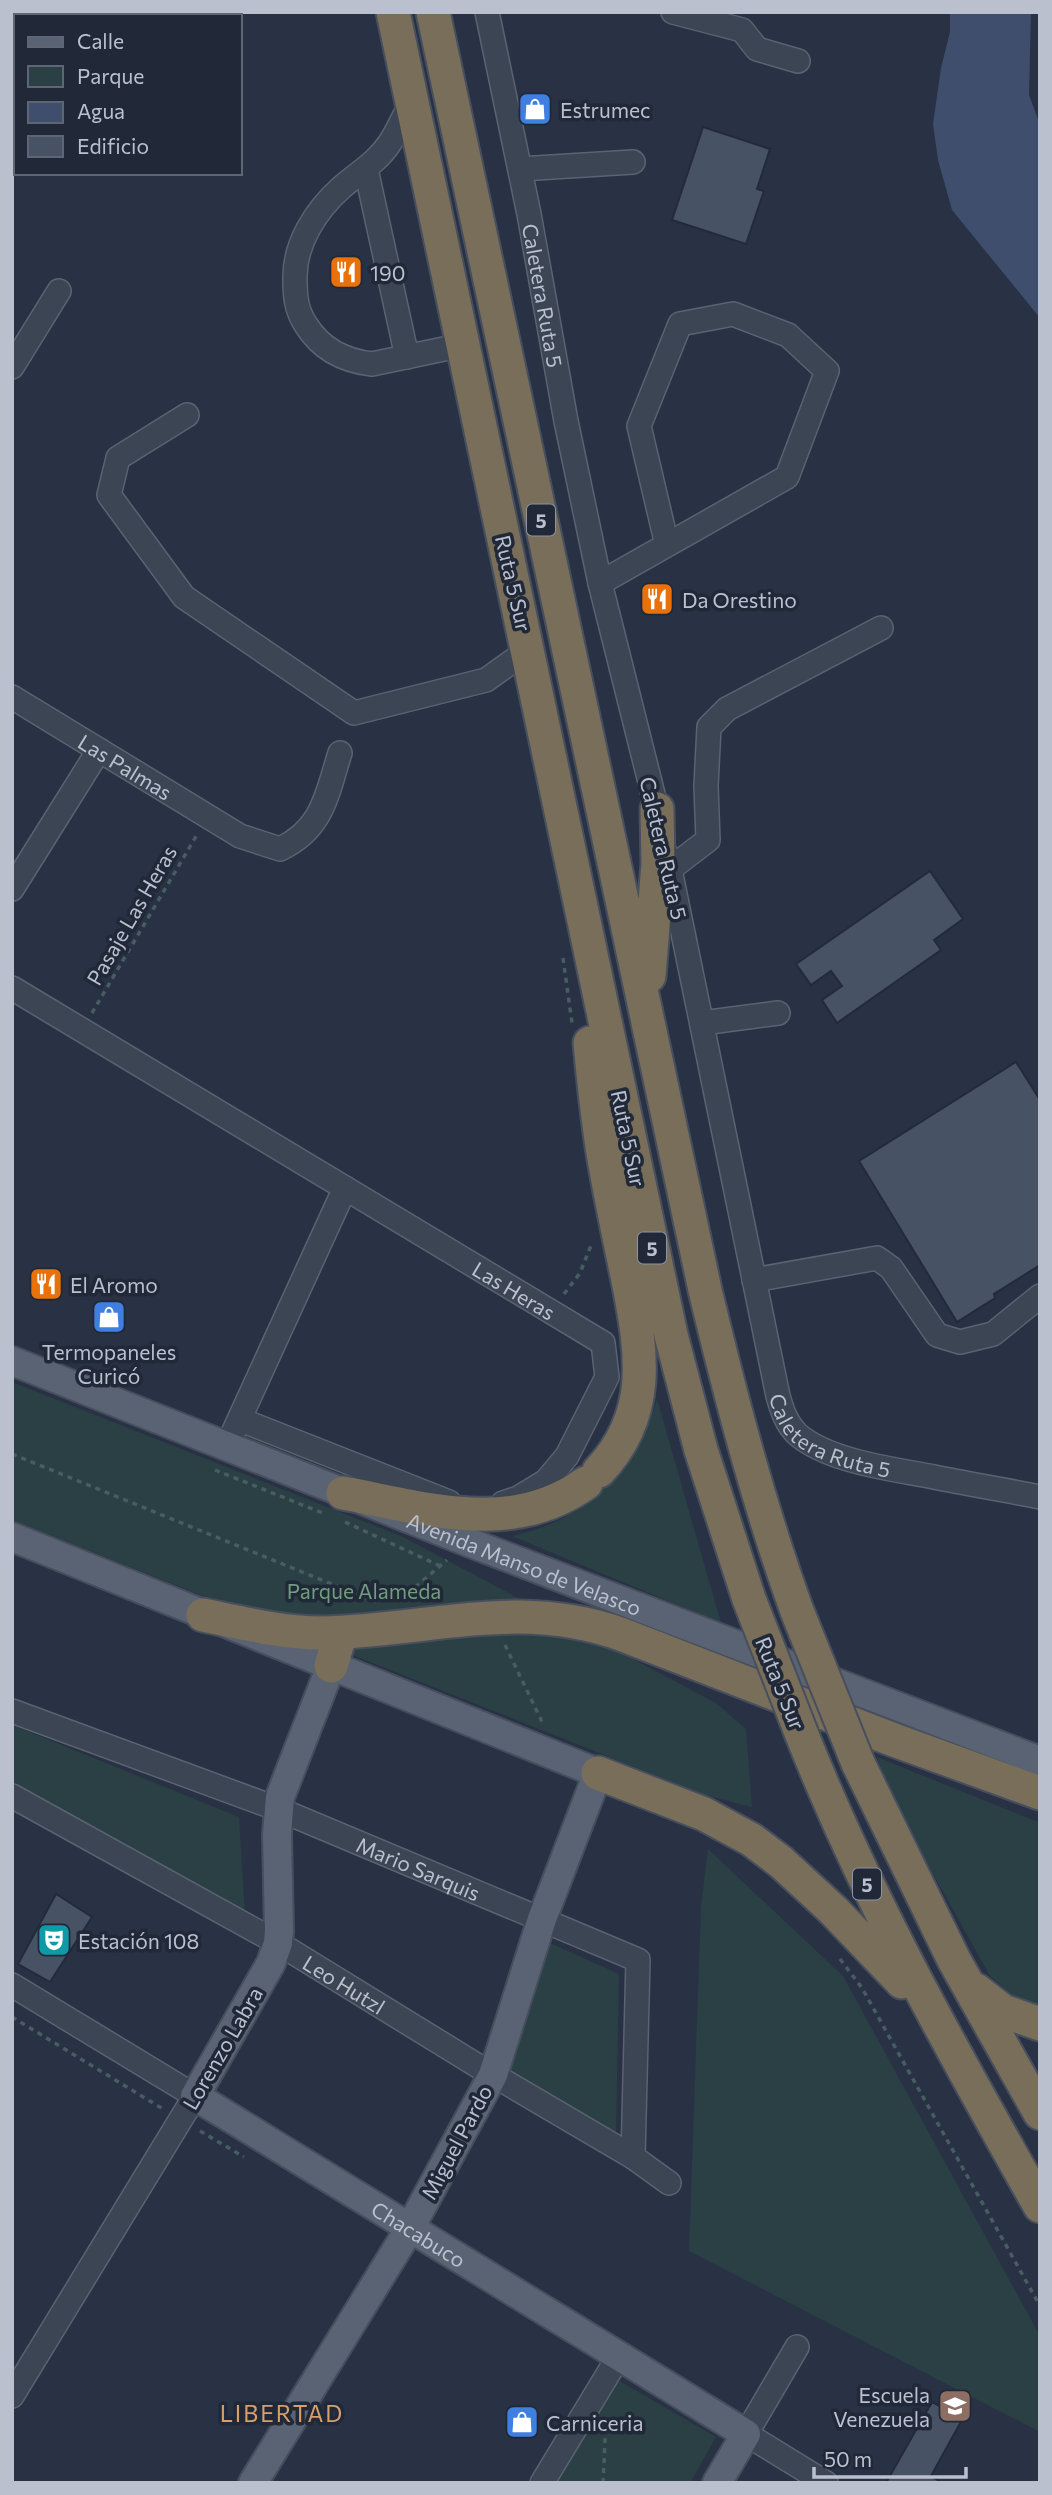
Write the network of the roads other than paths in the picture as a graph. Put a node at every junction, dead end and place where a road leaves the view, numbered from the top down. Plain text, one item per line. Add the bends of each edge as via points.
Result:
1 (393, 12) edge
2 (433, 12) edge
3 (486, 12) edge
4 (673, 12) edge
5 (798, 61) dead end
6 (412, 102) junction
7 (633, 162) dead end
8 (366, 169) junction
9 (520, 169) junction
10 (59, 291) dead end
11 (463, 345) junction
12 (407, 357) junction
13 (12, 367) edge
14 (187, 415) dead end
15 (667, 545) junction
16 (600, 583) junction
17 (881, 628) dead end
18 (528, 650) junction
19 (12, 697) edge
20 (99, 750) junction
21 (340, 753) dead end
22 (657, 809) junction
23 (670, 869) junction
24 (12, 888) edge
25 (577, 891) junction
26 (12, 988) edge
27 (778, 1013) dead end
28 (702, 1023) junction
29 (649, 1027) junction
30 (345, 1188) junction
31 (754, 1280) junction
32 (1040, 1296) edge
33 (12, 1362) edge
34 (241, 1420) junction
35 (220, 1458) junction
36 (1040, 1497) edge
37 (336, 1510) junction
38 (12, 1537) edge
39 (203, 1615) junction
40 (362, 1622) junction
41 (331, 1666) junction
42 (12, 1711) edge
43 (1040, 1761) edge
44 (598, 1773) junction
45 (1040, 1793) edge
46 (12, 1796) edge
47 (278, 1809) junction
48 (542, 1919) junction
49 (278, 1943) junction
50 (954, 1960) junction
51 (12, 1985) edge
52 (1040, 2024) edge
53 (940, 2030) junction
54 (493, 2075) junction
55 (195, 2096) junction
56 (1040, 2113) edge
57 (633, 2157) junction
58 (670, 2183) dead end
59 (1040, 2206) edge
60 (410, 2228) junction
61 (797, 2347) dead end
62 (614, 2365) junction
63 (12, 2396) edge
64 (746, 2434) junction
65 (253, 2483) edge
66 (542, 2483) edge
67 (717, 2483) edge
68 (826, 2483) edge

1 - 6 highway, Ruta 5 Sur / 5
2 - 29 highway, Ruta 5 Sur / 5
3 - 9 street, Caletera Ruta 5
4 - 5 street via 741,30 757,49
6 - 8 street via 388,144
6 - 11 highway, Ruta 5 Sur / 5
7 - 9 street
8 - 12 street
8 - 12 street via 326,203 307,232 294,263 296,301 306,326 336,354 372,364
9 - 16 street, Caletera Ruta 5
10 - 13 street
11 - 12 street
11 - 18 highway, Ruta 5 Sur / 5
14 - 18 street via 118,458 110,495 184,597 354,713 486,680
15 - 15 street via 639,426 680,324 733,314 788,335 827,371 787,477
15 - 16 street
16 - 22 street, Caletera Ruta 5
17 - 23 street via 727,709 709,727 708,841
18 - 25 highway, Ruta 5 Sur / 5
19 - 20 street, Las Palmas
20 - 21 street, Las Palmas via 240,836 280,849 308,830 323,809
20 - 24 street
22 - 23 street, Caletera Ruta 5
22 - 29 highway
23 - 28 street, Caletera Ruta 5
25 - 37 highway via 600,1136 640,1353 639,1393 631,1419 621,1443 593,1477 542,1507 504,1515
25 - 53 highway, Ruta 5 Sur / 5, bridge via 671,1335 701,1450 749,1600 802,1734 852,1853
26 - 30 street, Las Heras
27 - 28 street
28 - 31 street, Caletera Ruta 5
29 - 50 highway, Ruta 5 Sur / 5, bridge via 705,1290 773,1540 858,1763
30 - 34 street
30 - 34 street, Las Heras via 603,1343 607,1377 558,1469 533,1490 502,1503 468,1506 450,1502
31 - 32 street via 877,1258 891,1268 937,1335 960,1342 993,1335
31 - 36 street, Caletera Ruta 5 via 782,1409 798,1434 820,1447 872,1464
33 - 35 main road, Avenida Manso de Velasco
34 - 35 street
35 - 37 main road, Avenida Manso de Velasco
37 - 43 main road, Avenida Manso de Velasco via 468,1542
38 - 39 main road
39 - 40 highway via 290,1631
39 - 41 main road
40 - 41 highway via 338,1642
40 - 45 highway via 492,1617 561,1619 602,1628
41 - 44 main road
41 - 47 main road, Lorenzo Labra
42 - 47 street, Mario Sarquis
44 - 48 main road, Miguel Pardo
44 - 53 highway via 704,1814 752,1840 833,1910 896,1975
46 - 49 street, Leo Hutzl
47 - 48 street, Mario Sarquis
47 - 49 main road, Lorenzo Labra
48 - 54 main road, Miguel Pardo
48 - 57 street, Mario Sarquis via 638,1960
49 - 54 street, Leo Hutzl
49 - 55 main road, Lorenzo Labra
50 - 52 highway via 989,2001
50 - 56 highway, Ruta 5 Sur / 5
51 - 55 street, Chacabuco
53 - 59 highway, Ruta 5 Sur / 5
54 - 57 street, Leo Hutzl
54 - 60 main road, Miguel Pardo
55 - 60 main road, Chacabuco
55 - 63 street, Lorenzo Labra
57 - 58 street, Leo Hutzl
60 - 62 main road, Chacabuco
60 - 65 main road, Miguel Pardo
61 - 64 street
62 - 64 main road, Chacabuco
62 - 66 street
64 - 67 main road
64 - 68 street, Chacabuco

